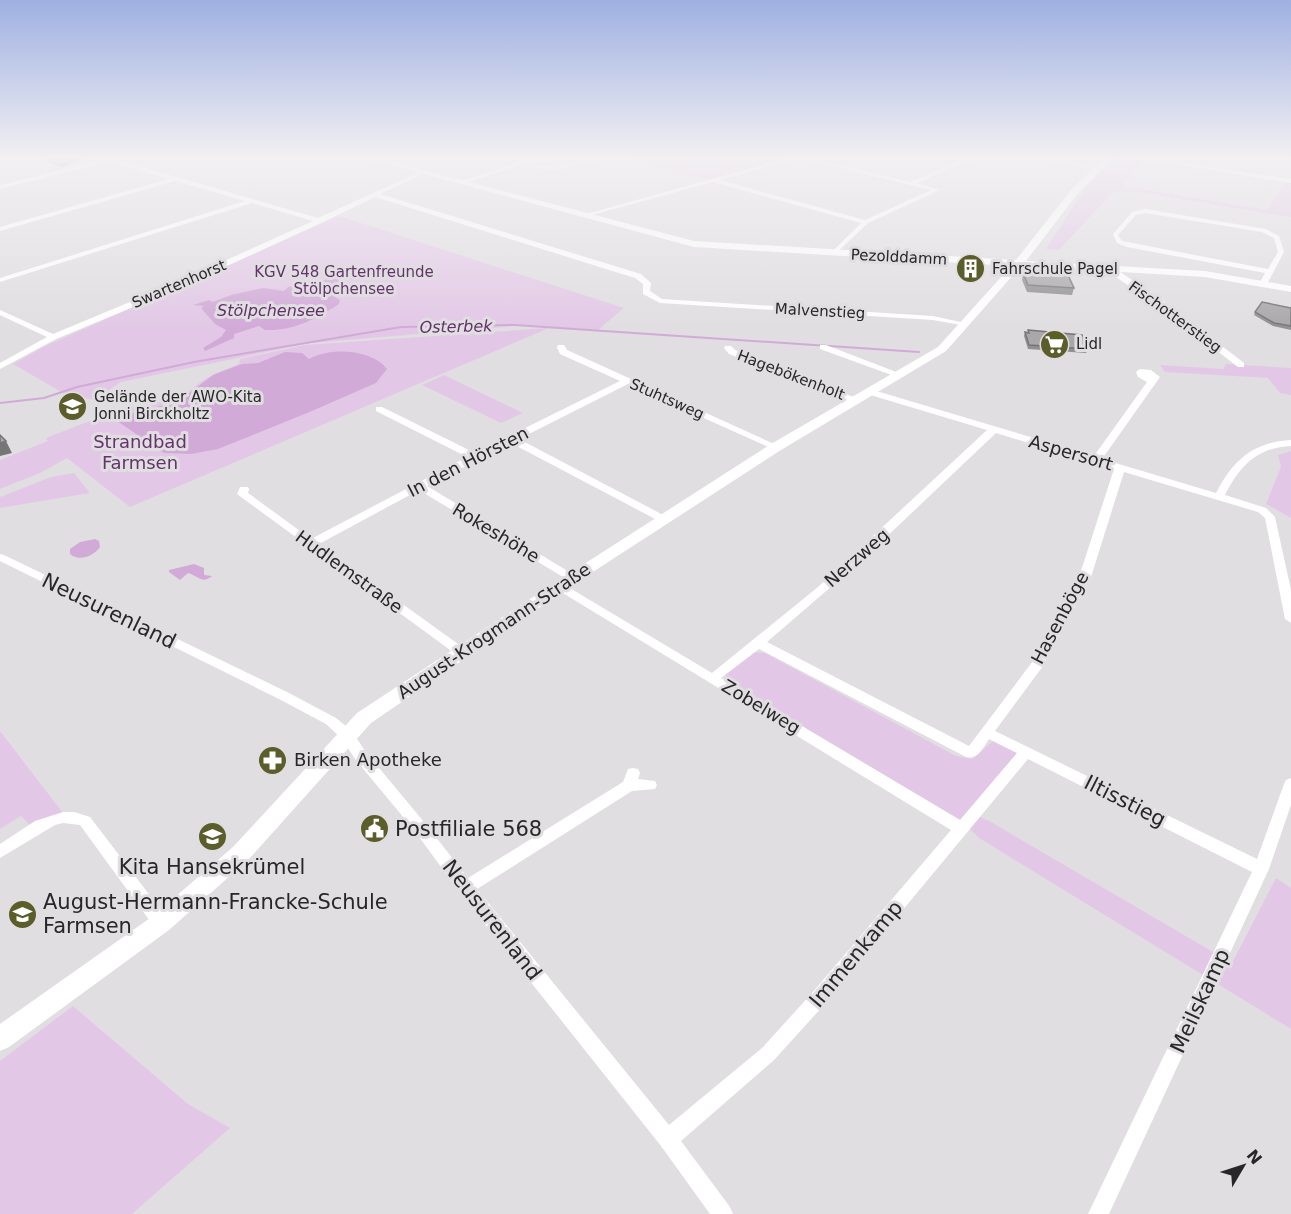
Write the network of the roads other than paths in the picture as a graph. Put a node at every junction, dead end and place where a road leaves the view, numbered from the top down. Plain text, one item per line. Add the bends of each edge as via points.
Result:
1 (47, 216) edge
2 (205, 216) edge
3 (303, 216) edge
4 (332, 216) edge
5 (443, 216) edge
6 (588, 216) edge
7 (842, 216) edge
8 (880, 216) edge
9 (1056, 216) edge
10 (1132, 216) edge
11 (1174, 216) edge
12 (321, 221) junction
13 (866, 222) junction
14 (0, 229) edge
15 (834, 253) junction
16 (1018, 263) junction
17 (1110, 268) junction
18 (1271, 272) junction
19 (0, 280) edge
20 (1263, 284) junction
21 (1291, 289) edge
22 (0, 312) edge
23 (966, 324) junction
24 (53, 337) junction
25 (561, 346) dead end
26 (823, 347) dead end
27 (728, 348) dead end
28 (1241, 365) dead end
29 (0, 366) edge
30 (900, 375) junction
31 (627, 381) junction
32 (1152, 381) dead end
33 (870, 392) junction
34 (856, 400) junction
35 (379, 409) dead end
36 (993, 430) junction
37 (513, 439) junction
38 (1291, 443) edge
39 (776, 447) junction
40 (475, 457) junction
41 (1096, 460) junction
42 (1120, 467) junction
43 (421, 487) junction
44 (244, 489) dead end
45 (1219, 496) junction
46 (663, 519) junction
47 (310, 544) junction
48 (0, 557) edge
49 (565, 583) junction
50 (1291, 619) edge
51 (758, 644) junction
52 (461, 652) junction
53 (713, 678) junction
54 (988, 733) junction
55 (347, 735) junction
56 (1026, 752) junction
57 (1291, 784) edge
58 (650, 785) dead end
59 (961, 828) junction
60 (0, 852) edge
61 (1261, 869) junction
62 (466, 888) junction
63 (161, 923) junction
64 (0, 1039) edge
65 (668, 1139) junction
66 (723, 1214) edge
67 (1098, 1214) edge

1 - 14 street
2 - 19 street
3 - 12 street
4 - 12 street, Swartenhorst
5 - 23 street, Malvenstieg via 638,276 646,283 646,292 651,297 674,303 933,318
6 - 15 main road, Pezolddamm via 694,244
7 - 13 street
8 - 13 street
9 - 16 main road, August-Krogmann-Straße
10 - 18 street via 1115,235 1119,242
11 - 18 street via 1264,230 1277,237 1281,252
12 - 24 street, Swartenhorst
13 - 15 street
15 - 16 main road, Pezolddamm
16 - 17 main road, Pezolddamm
16 - 23 main road, August-Krogmann-Straße
17 - 20 main road, Pezolddamm via 1205,274
17 - 28 street, Fischotterstieg
18 - 20 street
20 - 21 main road, Pezolddamm
22 - 24 street
23 - 30 main road, August-Krogmann-Straße via 942,348
24 - 29 street, Swartenhorst
25 - 31 street, Stuhtsweg via 563,352
26 - 30 street
27 - 34 street, Hagebökenholt
30 - 33 main road, August-Krogmann-Straße
31 - 37 street, In den Hörsten
31 - 39 street, Stuhtsweg
32 - 41 street
33 - 34 main road, August-Krogmann-Straße
33 - 36 street, Aspersort
34 - 39 main road, August-Krogmann-Straße
35 - 40 street
36 - 41 street, Aspersort
36 - 51 street, Nerzweg via 897,522
37 - 40 street, In den Hörsten
37 - 46 street
38 - 45 street via 1270,444 1253,452 1228,476
39 - 46 main road, August-Krogmann-Straße
40 - 43 street, In den Hörsten
41 - 42 street, Aspersort
42 - 45 street, Aspersort
42 - 54 street, Hasenböge via 1085,577 1038,663
43 - 47 street, In den Hörsten
43 - 49 street, Rokeshöhe
44 - 47 street, Hudlemstraße via 242,494
45 - 50 street, Aspersort via 1262,510 1270,517
46 - 49 main road, August-Krogmann-Straße
47 - 52 street, Hudlemstraße
48 - 55 street, Neusurenland via 331,721
49 - 52 main road, August-Krogmann-Straße
49 - 53 street, Zobelweg
51 - 53 street, Nerzweg
51 - 54 street, Hasenböge via 970,753
52 - 55 main road, August-Krogmann-Straße via 364,718
53 - 59 street, Zobelweg
54 - 56 street, Iltisstieg
55 - 62 street, Neusurenland
55 - 63 main road, August-Krogmann-Straße via 241,853
56 - 59 street, Immenkamp
56 - 61 street, Iltisstieg
57 - 61 street, Meilskamp
58 - 62 street via 631,779
59 - 65 street, Immenkamp via 768,1053
60 - 63 street via 53,820 75,816 85,821
61 - 67 street, Meilskamp
62 - 65 street, Neusurenland
63 - 64 main road, August-Krogmann-Straße
65 - 66 street, Neusurenland

